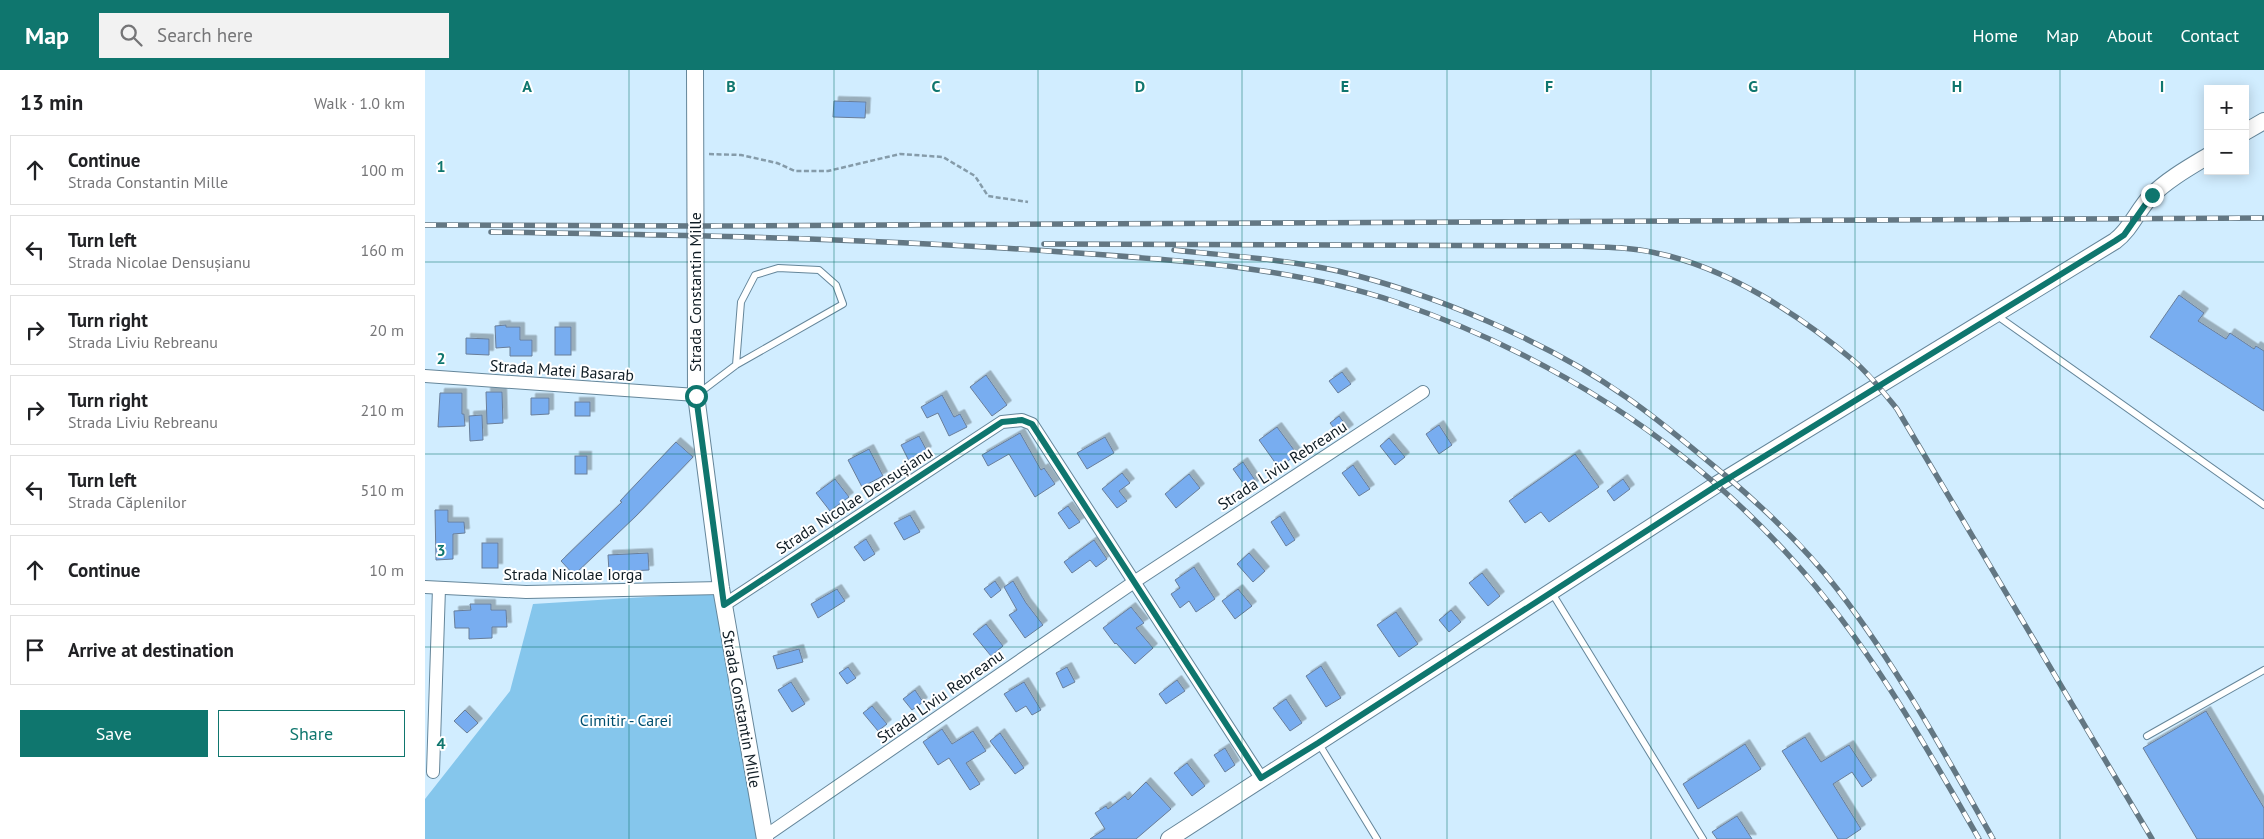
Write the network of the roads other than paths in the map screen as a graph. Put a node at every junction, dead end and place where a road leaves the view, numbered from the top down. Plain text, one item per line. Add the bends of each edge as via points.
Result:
1 (695, 70) edge
2 (2264, 120) edge
3 (2248, 130) edge
4 (2204, 159) edge
5 (1994, 313) junction
6 (736, 365) junction
7 (425, 376) edge
8 (1423, 392) dead end
9 (696, 396) junction
10 (2264, 505) edge
11 (1133, 582) junction
12 (425, 587) edge
13 (439, 588) junction
14 (721, 588) junction
15 (1552, 592) junction
16 (724, 605) junction
17 (2264, 670) edge
18 (2147, 736) dead end
19 (1318, 743) junction
20 (433, 772) dead end
21 (1261, 778) junction
22 (765, 838) edge
23 (1169, 839) edge
24 (1377, 839) edge
25 (1703, 839) edge

1 - 9 street, Strada Constantin Mille
2 - 3 street
4 - 5 street via 2152,195 2124,235
5 - 10 lane
5 - 15 street
6 - 6 lane via 741,302 755,275 778,268 819,270 836,285 843,304
6 - 9 lane
7 - 9 street, Strada Matei Basarab
8 - 11 street, Strada Liviu Rebreanu
9 - 14 street, Strada Constantin Mille
11 - 16 street, Strada Nicolae Densușianu via 1032,424 1022,420 1002,422
11 - 21 street
11 - 22 street, Strada Liviu Rebreanu
12 - 13 street, Strada Nicolae Iorga
13 - 14 street, Strada Nicolae Iorga via 526,592
13 - 20 street
14 - 16 street, Strada Constantin Mille
15 - 19 street
15 - 25 lane
16 - 22 street, Strada Constantin Mille
17 - 18 lane
19 - 21 street
19 - 24 lane
21 - 23 street

